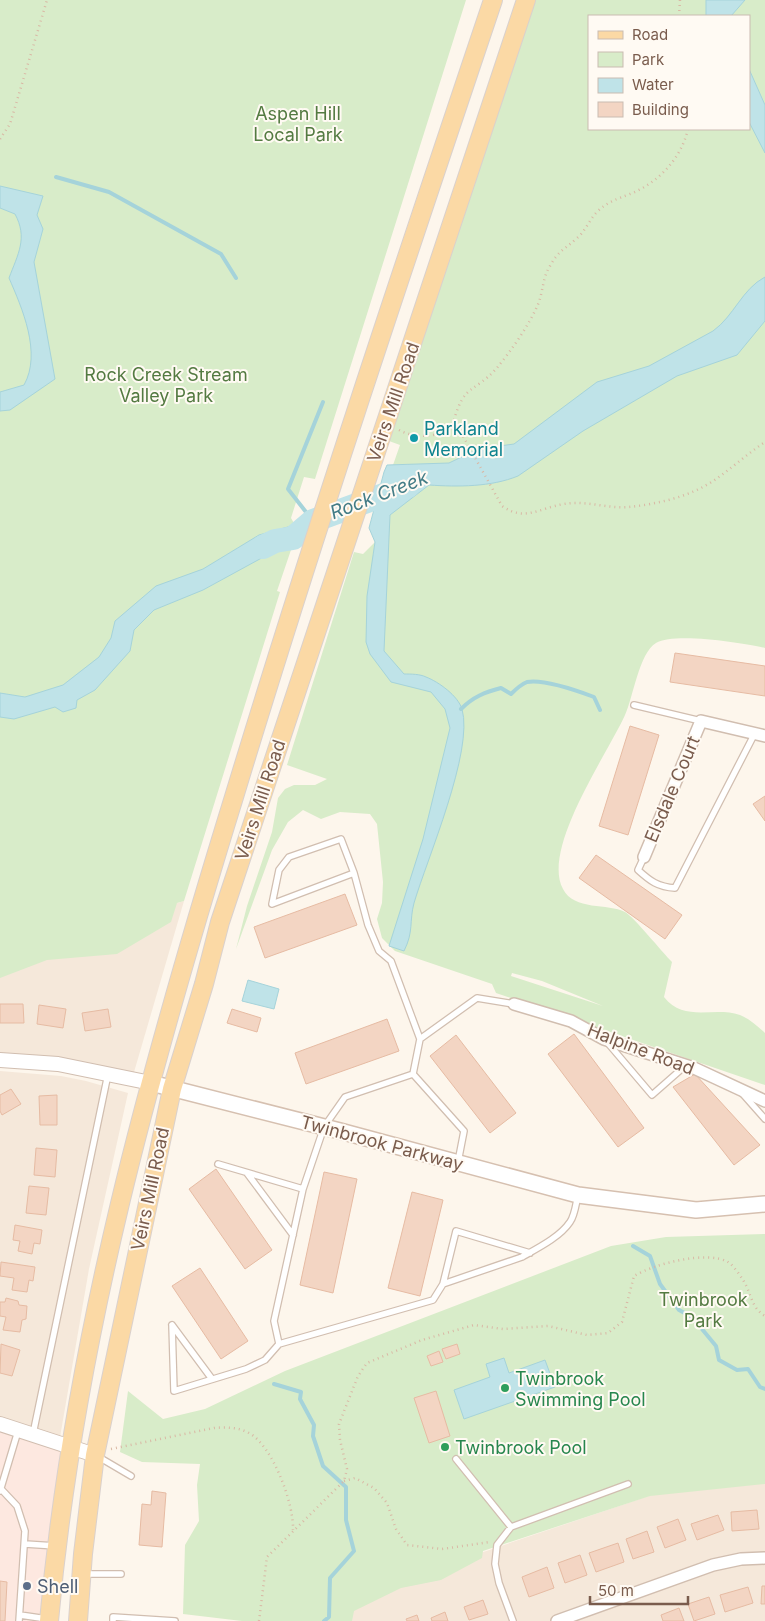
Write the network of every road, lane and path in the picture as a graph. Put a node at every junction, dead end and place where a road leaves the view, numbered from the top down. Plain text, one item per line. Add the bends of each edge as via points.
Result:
1 (47, 0) edge
2 (493, 0) edge
3 (526, 0) edge
4 (680, 0) edge
5 (679, 15) edge
6 (688, 130) edge
7 (0, 139) edge
8 (386, 423) junction
9 (458, 429) junction
10 (765, 442) edge
11 (634, 705) dead end
12 (701, 721) junction
13 (760, 735) edge
14 (644, 857) joint
15 (354, 873) junction
16 (514, 1004) joint
17 (420, 1038) junction
18 (604, 1039) junction
19 (0, 1060) edge
20 (686, 1066) junction
21 (108, 1074) junction
22 (413, 1074) junction
23 (150, 1084) junction
24 (172, 1089) junction
25 (739, 1090) junction
26 (765, 1101) edge
27 (765, 1119) edge
28 (324, 1127) junction
29 (458, 1162) junction
30 (218, 1164) dead end
31 (247, 1173) junction
32 (303, 1189) junction
33 (578, 1196) junction
34 (765, 1204) edge
35 (293, 1235) junction
36 (530, 1253) junction
37 (443, 1284) junction
38 (765, 1316) edge
39 (279, 1344) junction
40 (212, 1380) junction
41 (0, 1424) edge
42 (18, 1430) junction
43 (33, 1435) junction
44 (71, 1447) junction
45 (95, 1455) junction
46 (456, 1459) dead end
47 (2, 1473) edge
48 (131, 1476) dead end
49 (344, 1481) junction
50 (628, 1484) dead end
51 (1, 1490) edge
52 (511, 1527) junction
53 (293, 1530) junction
54 (501, 1540) junction
55 (25, 1544) junction
56 (56, 1546) junction
57 (765, 1558) edge
58 (81, 1574) junction
59 (121, 1574) dead end
60 (19, 1618) edge
61 (49, 1620) edge
62 (78, 1621) edge
63 (113, 1621) edge
64 (175, 1621) edge
65 (259, 1621) edge
66 (513, 1621) edge
67 (557, 1621) edge

1 - 7 path via 10,124
2 - 23 main road, Veirs Mill Road via 308,555 190,938
3 - 8 main road, Veirs Mill Road
4 - 5 path
6 - 9 path via 683,148 669,167 631,194 608,202 576,240 562,248 549,267 528,326 496,368 462,398 454,420
8 - 9 path via 407,435 435,436
8 - 24 main road, Veirs Mill Road via 220,922
9 - 10 path via 502,506 512,513 525,515 565,504 627,507 664,501 713,481
11 - 12 lane
12 - 13 street
12 - 14 street, Elsdale Court
13 - 14 lane via 675,888 664,887 638,870
15 - 15 lane via 308,890 272,904 279,870 289,857 341,839
15 - 17 lane via 378,951 391,961
16 - 17 lane via 476,998
16 - 18 street, Halpine Road via 572,1021
17 - 22 lane
18 - 20 street, Halpine Road
18 - 20 lane via 652,1095
19 - 21 street, Twinbrook Parkway via 58,1064
20 - 25 street, Halpine Road
21 - 23 street, Twinbrook Parkway
21 - 43 lane
22 - 28 lane via 345,1097
22 - 29 lane via 464,1131
23 - 24 main road, Twinbrook Parkway
23 - 44 main road, Veirs Mill Road via 84,1365
24 - 28 main road, Twinbrook Parkway
24 - 45 main road, Veirs Mill Road
25 - 26 street, Halpine Road
25 - 27 lane
28 - 29 main road, Twinbrook Parkway
28 - 32 lane
29 - 33 main road, Twinbrook Parkway
30 - 31 lane
31 - 32 lane
31 - 35 lane
32 - 35 lane
33 - 34 main road, Twinbrook Parkway via 696,1210
33 - 36 lane via 570,1222
35 - 39 lane via 274,1321
36 - 37 lane
36 - 37 lane via 456,1231
37 - 39 lane via 433,1300
38 - 49 path via 753,1303 744,1280 726,1261 689,1259 661,1264 632,1279 622,1322 608,1333 587,1335 548,1326 503,1330 474,1325 422,1340 368,1363 358,1376 339,1424 347,1469
39 - 40 lane via 265,1360
40 - 40 lane via 174,1391 172,1325 189,1348
41 - 42 street
42 - 43 street
42 - 47 lane
43 - 44 street
44 - 45 street
44 - 56 main road, Veirs Mill Road
45 - 48 lane
45 - 53 path via 138,1442 214,1428 243,1430 256,1438 270,1457 289,1500
45 - 58 main road, Veirs Mill Road
46 - 52 lane
47 - 51 lane
49 - 53 path
49 - 54 path via 355,1478 374,1488 387,1503 396,1529 407,1545 442,1549
50 - 52 lane
51 - 55 lane via 17,1506 25,1531
52 - 54 lane
53 - 65 path via 267,1557
54 - 66 lane via 497,1545 495,1564
55 - 56 lane
55 - 60 lane
56 - 61 main road, Veirs Mill Road
57 - 67 street via 713,1565
58 - 59 lane
58 - 62 main road, Veirs Mill Road
60 - 61 lane
63 - 64 lane via 113,1617

